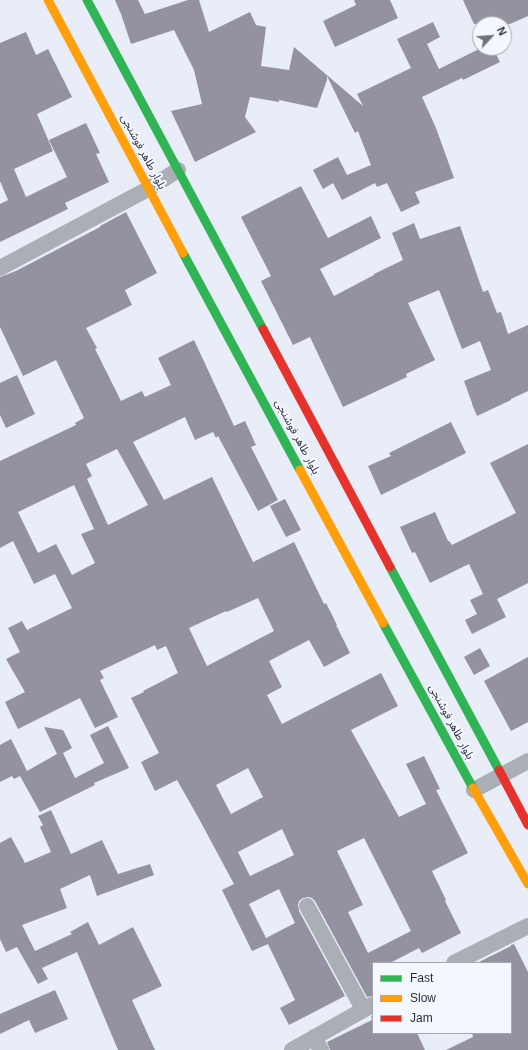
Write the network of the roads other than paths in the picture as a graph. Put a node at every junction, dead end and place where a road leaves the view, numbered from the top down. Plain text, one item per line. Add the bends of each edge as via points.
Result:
1 (48, 0) edge
2 (87, 0) edge
3 (178, 170) junction
4 (148, 189) junction
5 (0, 268) edge
6 (528, 761) edge
7 (502, 775) junction
8 (474, 790) junction
9 (528, 825) edge
10 (528, 884) edge
11 (307, 906) dead end
12 (528, 926) edge
13 (456, 962) edge
14 (368, 1006) edge
15 (318, 1044) edge
16 (292, 1050) edge

1 - 4 street, بلوار طاهر فوشنجی
2 - 3 street, بلوار طاهر فوشنجی
3 - 4 street
3 - 7 street, بلوار طاهر فوشنجی
4 - 5 street
4 - 8 street, بلوار طاهر فوشنجی
6 - 7 street
7 - 8 street
7 - 9 street, بلوار طاهر فوشنجی
8 - 10 street, بلوار طاهر فوشنجی
11 - 14 street
12 - 13 street
14 - 15 street
15 - 16 street

